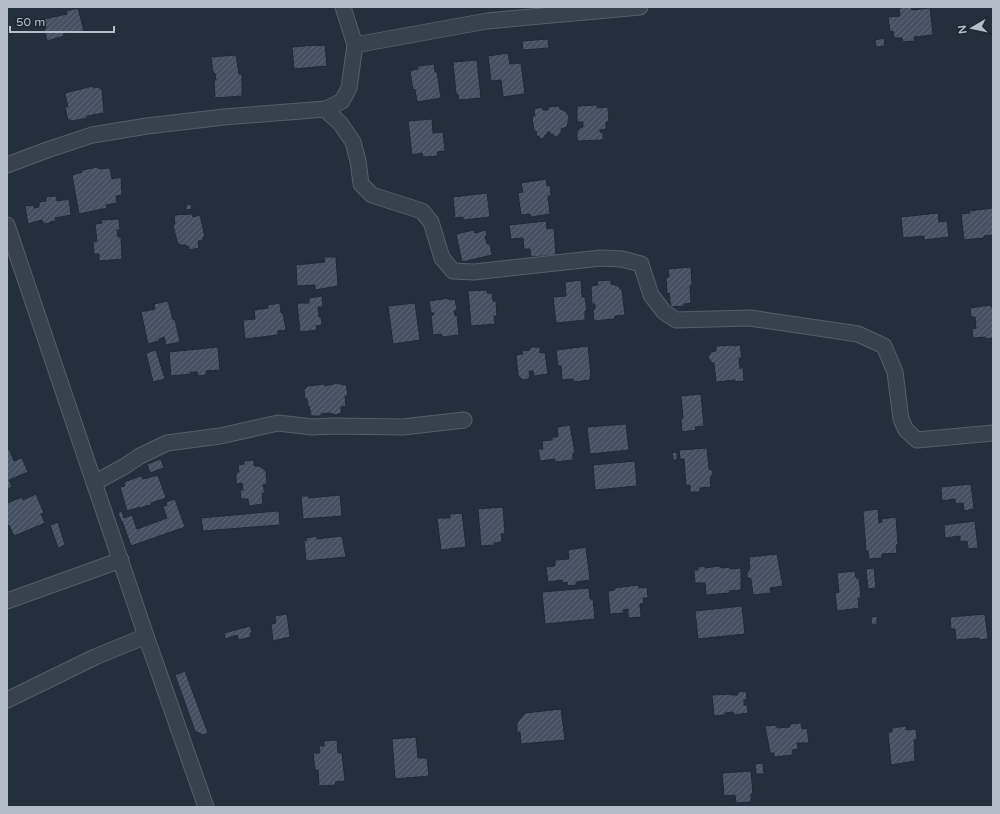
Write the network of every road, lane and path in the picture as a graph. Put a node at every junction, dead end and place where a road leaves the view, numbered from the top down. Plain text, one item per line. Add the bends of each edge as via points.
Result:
1 (343, 7) edge
2 (640, 7) edge
3 (355, 45) junction
4 (326, 109) junction
5 (7, 165) edge
6 (7, 225) edge
7 (464, 420) dead end
8 (993, 433) edge
9 (94, 483) junction
10 (121, 560) junction
11 (7, 602) edge
12 (146, 636) junction
13 (7, 700) edge
14 (206, 807) edge

1 - 3 street
2 - 3 street via 487,21
3 - 4 street via 349,88 342,101
4 - 5 street via 224,117 92,135
4 - 8 street via 353,142 361,184 372,194 422,211 431,222 442,258 453,271 474,272 601,258 628,260 641,264 651,295 664,312 676,320 750,318 858,334 884,346 896,372 901,419 906,430 917,440
6 - 9 street
7 - 9 street via 403,427 312,428 278,423 220,436 167,442
9 - 10 street
10 - 11 street
10 - 12 street
12 - 13 street via 95,657
12 - 14 street

